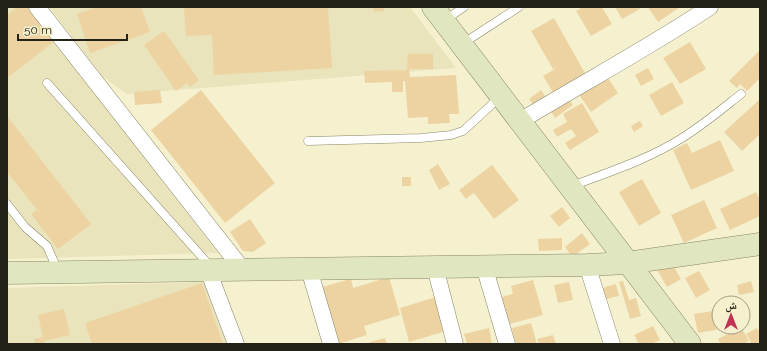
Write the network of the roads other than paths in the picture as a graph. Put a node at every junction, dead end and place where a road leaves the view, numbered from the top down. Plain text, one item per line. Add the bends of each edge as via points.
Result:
1 (38, 7) edge
2 (464, 7) edge
3 (519, 7) edge
4 (710, 7) edge
5 (439, 14) edge
6 (462, 44) junction
7 (47, 84) dead end
8 (741, 94) dead end
9 (501, 96) junction
10 (520, 121) junction
11 (308, 141) dead end
12 (570, 187) junction
13 (7, 204) edge
14 (760, 244) edge
15 (627, 263) junction
16 (587, 265) junction
17 (484, 266) junction
18 (435, 267) junction
19 (309, 269) junction
20 (210, 270) junction
21 (244, 270) junction
22 (59, 272) junction
23 (7, 273) edge
24 (236, 344) edge
25 (331, 344) edge
26 (455, 344) edge
27 (507, 344) edge
28 (612, 344) edge
29 (690, 344) edge

1 - 21 street
2 - 5 lane
3 - 6 lane
4 - 10 street
5 - 6 street
6 - 9 street
7 - 20 lane
8 - 12 lane via 681,139 622,167
9 - 10 street
9 - 11 lane via 462,130 451,135
10 - 12 street
12 - 15 street
13 - 22 lane via 25,227 47,246
14 - 15 street
15 - 16 street
15 - 29 street
16 - 17 street
16 - 28 street
17 - 18 street
17 - 27 street
18 - 19 street
18 - 26 street
19 - 21 street
19 - 25 street
20 - 21 street
20 - 22 street
20 - 24 street
22 - 23 street

